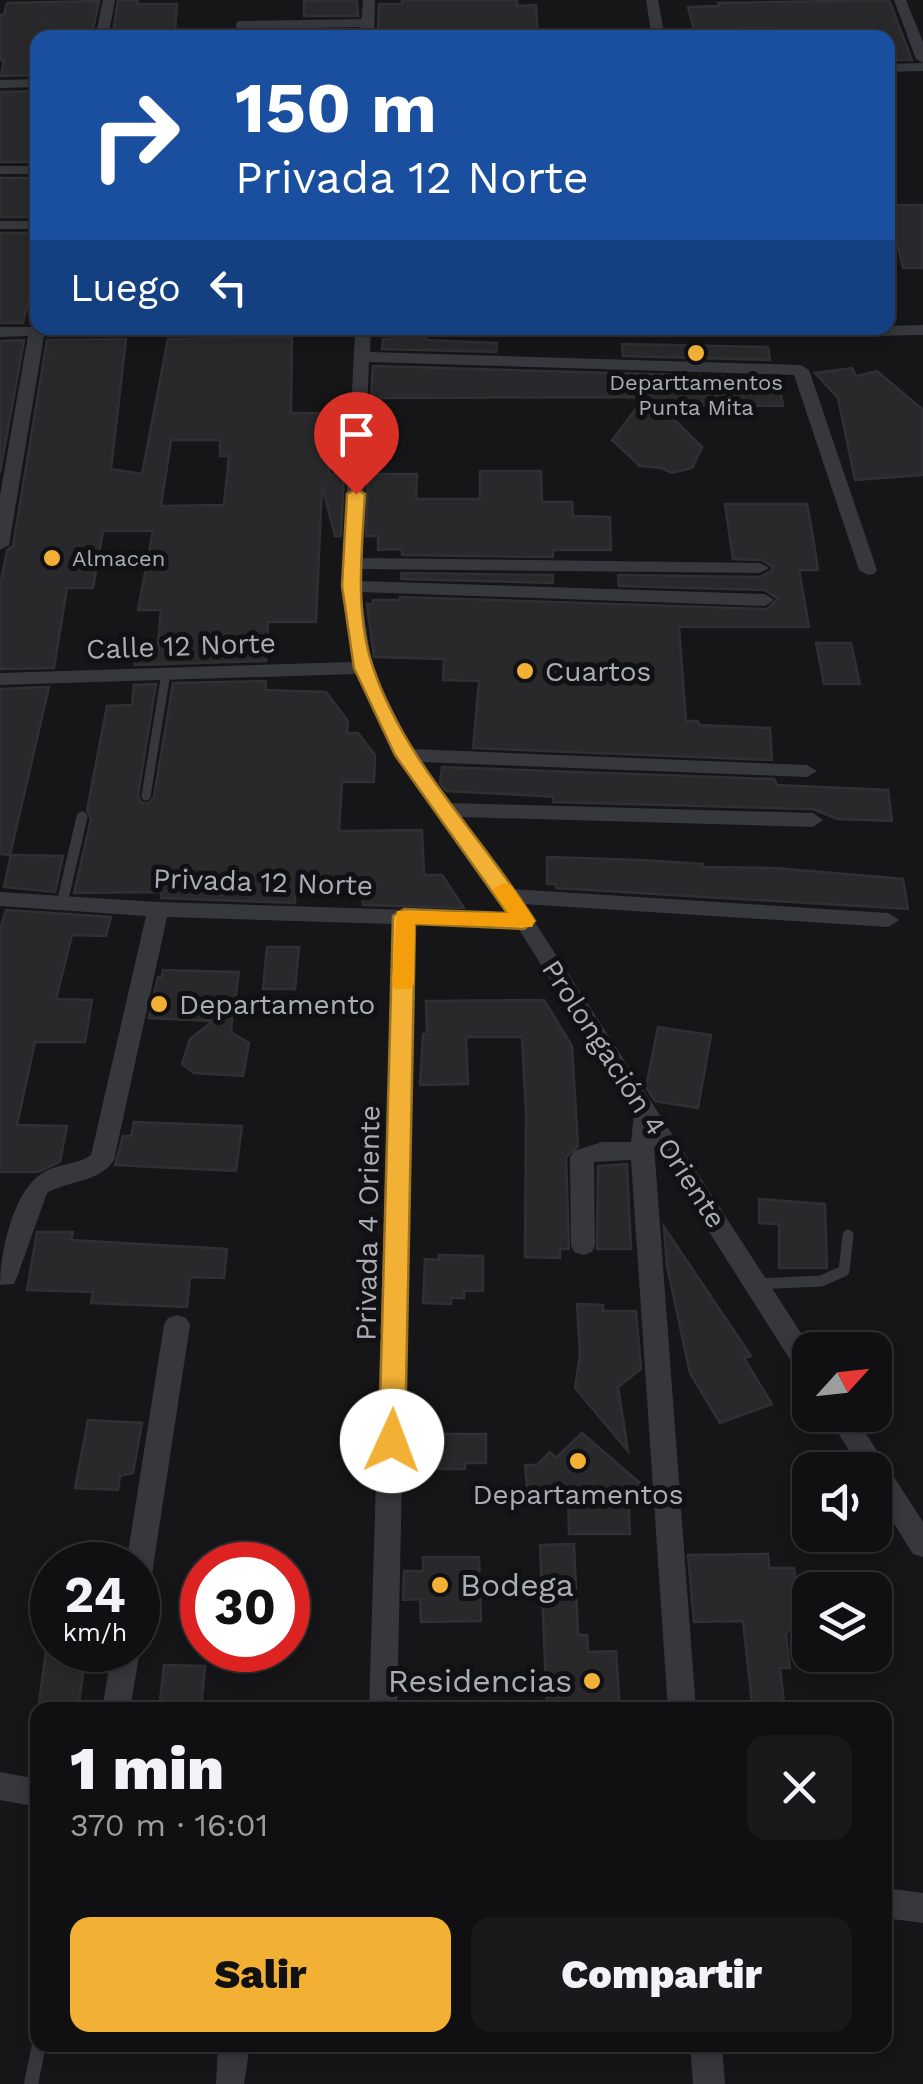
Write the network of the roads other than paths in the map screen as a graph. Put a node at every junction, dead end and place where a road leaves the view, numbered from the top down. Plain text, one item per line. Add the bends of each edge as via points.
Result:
1 (109, 0) edge
2 (369, 0) edge
3 (652, 0) edge
4 (900, 0) edge
5 (240, 25) dead end
6 (103, 30) edge
7 (321, 30) edge
8 (370, 30) edge
9 (658, 30) edge
10 (923, 59) edge
11 (923, 67) edge
12 (895, 68) edge
13 (30, 83) edge
14 (0, 84) edge
15 (0, 170) edge
16 (30, 170) edge
17 (0, 225) edge
18 (30, 225) edge
19 (30, 329) edge
20 (923, 330) edge
21 (895, 331) edge
22 (0, 332) edge
23 (35, 335) edge
24 (363, 335) edge
25 (363, 357) junction
26 (0, 544) edge
27 (352, 563) junction
28 (760, 568) dead end
29 (868, 570) dead end
30 (351, 586) junction
31 (765, 600) dead end
32 (363, 668) junction
33 (166, 674) junction
34 (0, 679) edge
35 (405, 755) junction
36 (806, 771) dead end
37 (146, 796) dead end
38 (445, 810) junction
39 (82, 817) dead end
40 (813, 820) dead end
41 (507, 896) junction
42 (0, 899) edge
43 (62, 903) junction
44 (158, 909) junction
45 (404, 916) junction
46 (888, 920) dead end
47 (524, 921) junction
48 (646, 1112) junction
49 (642, 1151) junction
50 (848, 1235) dead end
51 (583, 1246) dead end
52 (5, 1277) dead end
53 (756, 1284) junction
54 (177, 1324) dead end
55 (792, 1341) edge
56 (892, 1497) edge
57 (143, 1542) edge
58 (923, 1545) edge
59 (122, 1672) edge
60 (117, 1702) edge
61 (384, 1702) edge
62 (681, 1702) edge
63 (0, 1786) edge
64 (30, 1792) edge
65 (892, 1904) edge
66 (923, 1908) edge
67 (38, 2052) edge
68 (233, 2052) edge
69 (707, 2052) edge
70 (230, 2079) dead end
71 (31, 2084) edge
72 (709, 2084) edge

1 - 6 street
2 - 8 street
3 - 9 street
4 - 10 street
5 - 7 lane
11 - 12 street
13 - 14 street
15 - 16 street
17 - 18 street
19 - 22 street
20 - 21 street
23 - 26 street
24 - 25 street, Prolongación 4 Oriente
25 - 27 street, Prolongación 4 Oriente
25 - 29 street via 801,370
27 - 28 street
27 - 30 street, Prolongación 4 Oriente
30 - 31 street
30 - 32 street, Prolongación 4 Oriente
32 - 33 street, Calle 12 Norte
32 - 35 street, Prolongación 4 Oriente
33 - 34 street, Calle 12 Norte
33 - 37 lane
35 - 36 street
35 - 38 street, Prolongación 4 Oriente
38 - 40 street
38 - 41 street, Prolongación 4 Oriente
39 - 43 lane
41 - 46 street
41 - 47 street, Prolongación 4 Oriente
42 - 43 street, Privada 12 Norte
43 - 44 street, Privada 12 Norte
44 - 45 street, Privada 12 Norte
44 - 52 street via 102,1160 38,1187
45 - 47 street, Privada 12 Norte
45 - 61 street, Privada 4 Oriente
47 - 48 street, Prolongación 4 Oriente
48 - 49 street
48 - 53 street, Prolongación 4 Oriente
49 - 51 street via 582,1156
49 - 62 street
50 - 53 lane via 844,1271 821,1281
53 - 55 street, Prolongación 4 Oriente
54 - 57 street
56 - 58 street
59 - 60 street
63 - 64 street
65 - 66 street
67 - 71 lane
68 - 70 street
69 - 72 street

